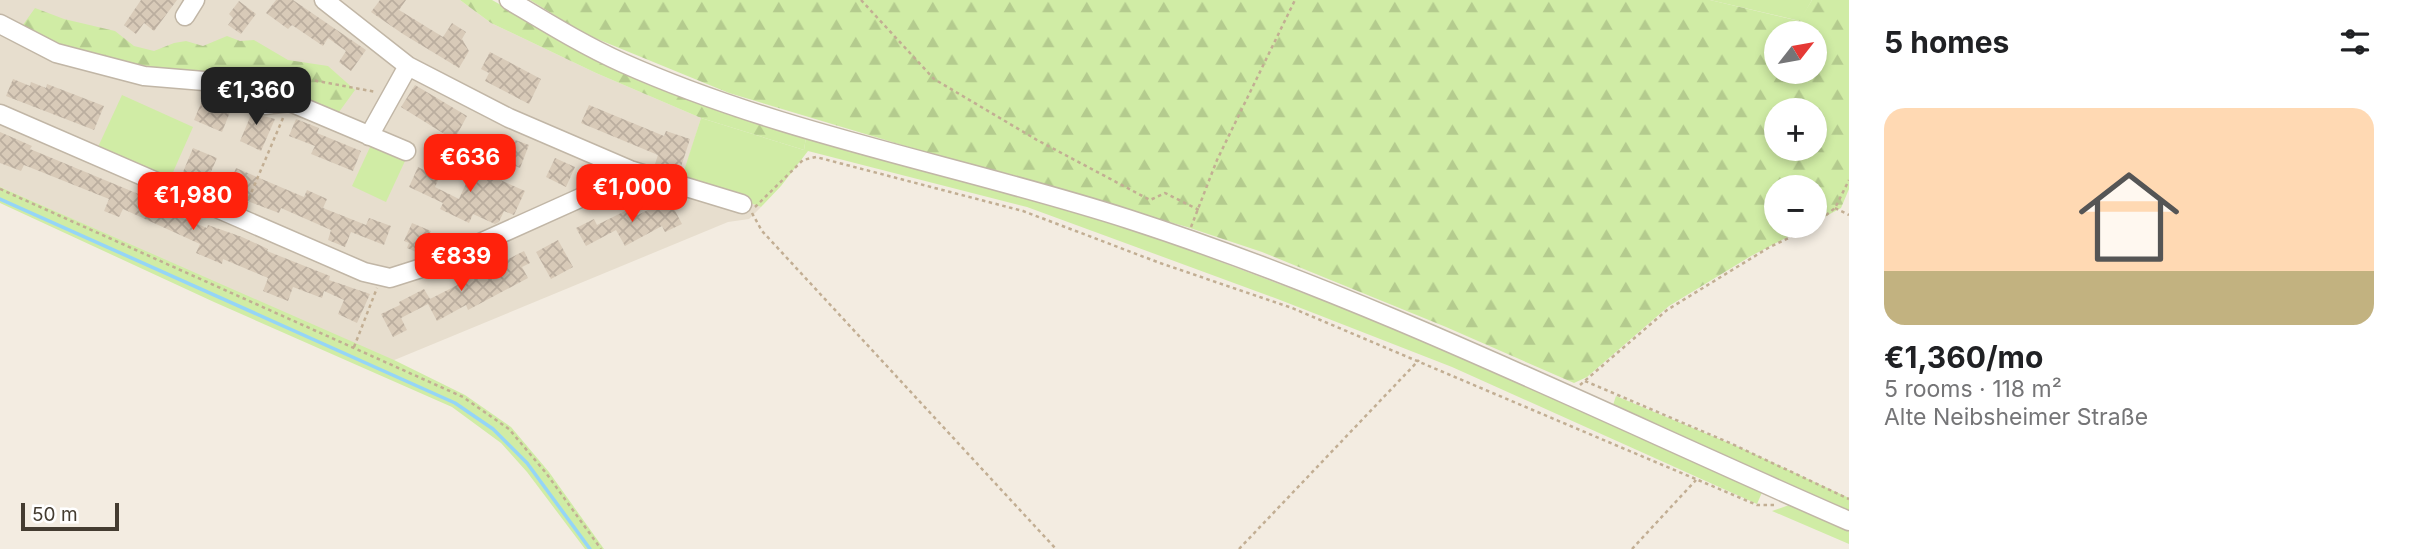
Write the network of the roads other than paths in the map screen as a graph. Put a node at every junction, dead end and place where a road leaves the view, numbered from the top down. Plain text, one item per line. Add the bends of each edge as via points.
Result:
1 (195, 0) edge
2 (324, 0) edge
3 (509, 0) edge
4 (185, 16) dead end
5 (0, 24) edge
6 (408, 66) junction
7 (252, 85) road end
8 (264, 105) dead end
9 (0, 114) edge
10 (369, 136) junction
11 (405, 151) dead end
12 (630, 170) junction
13 (742, 204) dead end
14 (1849, 521) edge

1 - 4 street
2 - 6 street
3 - 14 street via 622,63 702,95 1126,219 1290,277 1570,395
5 - 7 street via 56,53 144,76
6 - 10 street
6 - 12 street via 509,118
8 - 10 street via 290,102
9 - 12 street via 381,277 399,277 431,265 609,185
10 - 11 street
12 - 13 street

